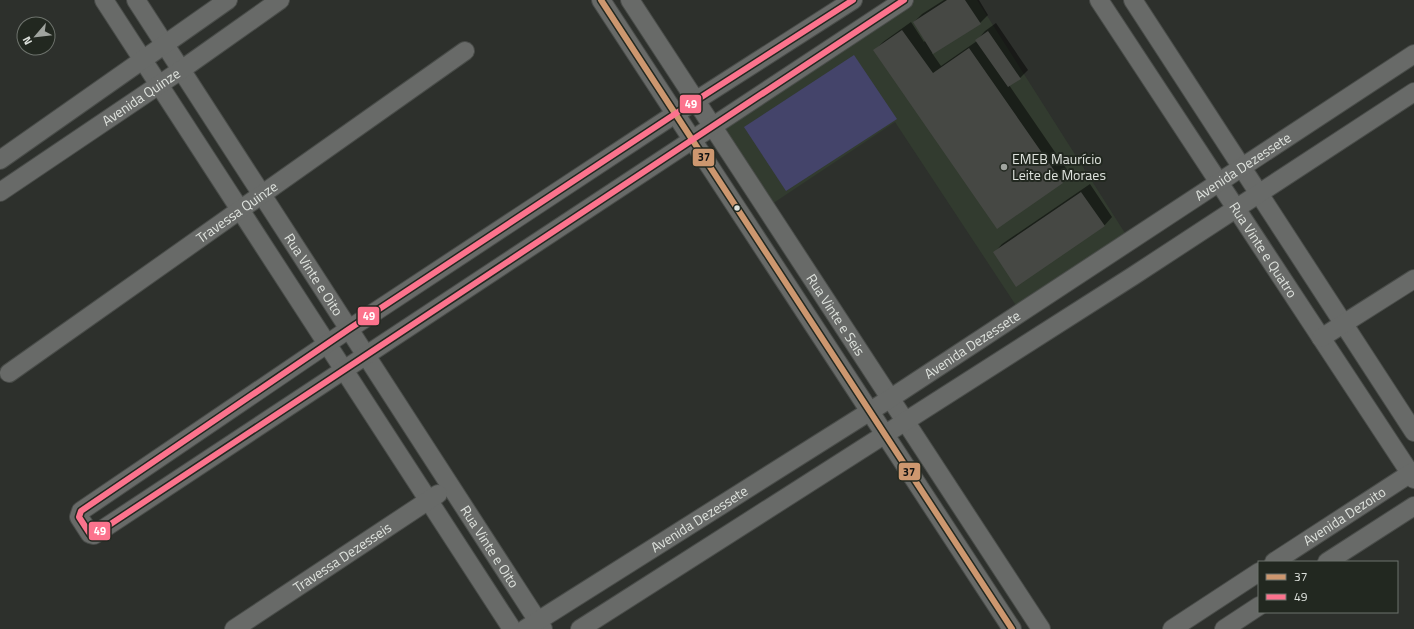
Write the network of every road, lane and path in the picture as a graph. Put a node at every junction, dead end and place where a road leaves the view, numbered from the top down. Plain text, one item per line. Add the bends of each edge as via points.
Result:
1 (104, 0) edge
2 (136, 0) edge
3 (228, 0) edge
4 (280, 0) edge
5 (601, 0) edge
6 (630, 0) edge
7 (853, 0) edge
8 (904, 0) edge
9 (1099, 0) edge
10 (1133, 0) edge
11 (165, 44) junction
12 (465, 51) dead end
13 (1414, 54) edge
14 (143, 59) junction
15 (181, 70) junction
16 (159, 84) junction
17 (1414, 92) edge
18 (696, 101) junction
19 (676, 114) junction
20 (712, 126) junction
21 (693, 140) junction
22 (0, 160) edge
23 (1243, 168) junction
24 (1219, 183) junction
25 (0, 192) edge
26 (1260, 193) junction
27 (262, 195) junction
28 (241, 209) junction
29 (1236, 209) junction
30 (1414, 279) edge
31 (1344, 323) junction
32 (349, 329) junction
33 (1321, 338) junction
34 (328, 344) junction
35 (366, 356) junction
36 (345, 370) junction
37 (8, 373) dead end
38 (891, 398) junction
39 (870, 411) junction
40 (905, 420) junction
41 (1414, 432) edge
42 (885, 433) junction
43 (1413, 475) edge
44 (451, 485) junction
45 (428, 500) junction
46 (1414, 506) edge
47 (1276, 561) edge
48 (1329, 561) edge
49 (1258, 573) edge
50 (1258, 607) edge
51 (536, 626) edge
52 (234, 629) edge
53 (512, 629) edge
54 (580, 629) edge
55 (1012, 629) edge
56 (1041, 629) edge
57 (1172, 629) edge
58 (1224, 629) edge

1 - 14 street, Rua Vinte e Oito
2 - 11 street, Rua Vinte e Oito
3 - 11 street, Avenida Quinze
4 - 15 street, Avenida Quinze
5 - 19 street, Rua Vinte e Seis
6 - 18 street, Rua Vinte e Seis
7 - 18 street
8 - 20 street
9 - 24 street, Rua Vinte e Quatro
10 - 23 street, Rua Vinte e Quatro
11 - 14 street, Avenida Quinze
11 - 15 street, Rua Vinte e Oito
12 - 27 street, Travessa Quinze
13 - 23 street, Avenida Dezessete
14 - 16 street, Rua Vinte e Oito
14 - 22 street, Avenida Quinze
15 - 16 street, Avenida Quinze
15 - 27 street, Rua Vinte e Oito
16 - 25 street, Avenida Quinze
16 - 28 street, Rua Vinte e Oito
17 - 26 street, Avenida Dezessete
18 - 19 street
18 - 20 street, Rua Vinte e Seis
19 - 21 street, Rua Vinte e Seis
19 - 32 street
20 - 21 street
20 - 38 street, Rua Vinte e Seis
21 - 35 street
21 - 39 street, Rua Vinte e Seis
23 - 24 street, Avenida Dezessete
23 - 26 street, Rua Vinte e Quatro
24 - 29 street, Rua Vinte e Quatro
24 - 38 street, Avenida Dezessete
26 - 29 street, Avenida Dezessete
26 - 31 street, Rua Vinte e Quatro
27 - 28 street, Travessa Quinze
27 - 32 street, Rua Vinte e Oito
28 - 34 street, Rua Vinte e Oito
28 - 37 street, Travessa Quinze
29 - 33 street, Rua Vinte e Quatro
29 - 40 street, Avenida Dezessete
30 - 31 street
31 - 33 street
31 - 41 street, Rua Vinte e Quatro
32 - 34 street
32 - 35 street, Rua Vinte e Oito
33 - 43 street, Rua Vinte e Quatro
34 - 36 street, Rua Vinte e Oito
34 - 36 street via 81,511 79,517 90,534 94,535
35 - 36 street
35 - 44 street, Rua Vinte e Oito
36 - 45 street, Rua Vinte e Oito
38 - 39 street, Avenida Dezessete
38 - 40 street, Rua Vinte e Seis
39 - 42 street, Rua Vinte e Seis
39 - 51 street, Avenida Dezessete
40 - 42 street, Avenida Dezessete
40 - 56 street, Rua Vinte e Seis
42 - 54 street, Avenida Dezessete
42 - 55 street, Rua Vinte e Seis
43 - 47 street, Avenida Dezoito
44 - 45 street, Travessa Dezesseis
44 - 51 street, Rua Vinte e Oito
45 - 52 street, Travessa Dezesseis
45 - 53 street, Rua Vinte e Oito
46 - 48 street
49 - 57 street
50 - 58 street

